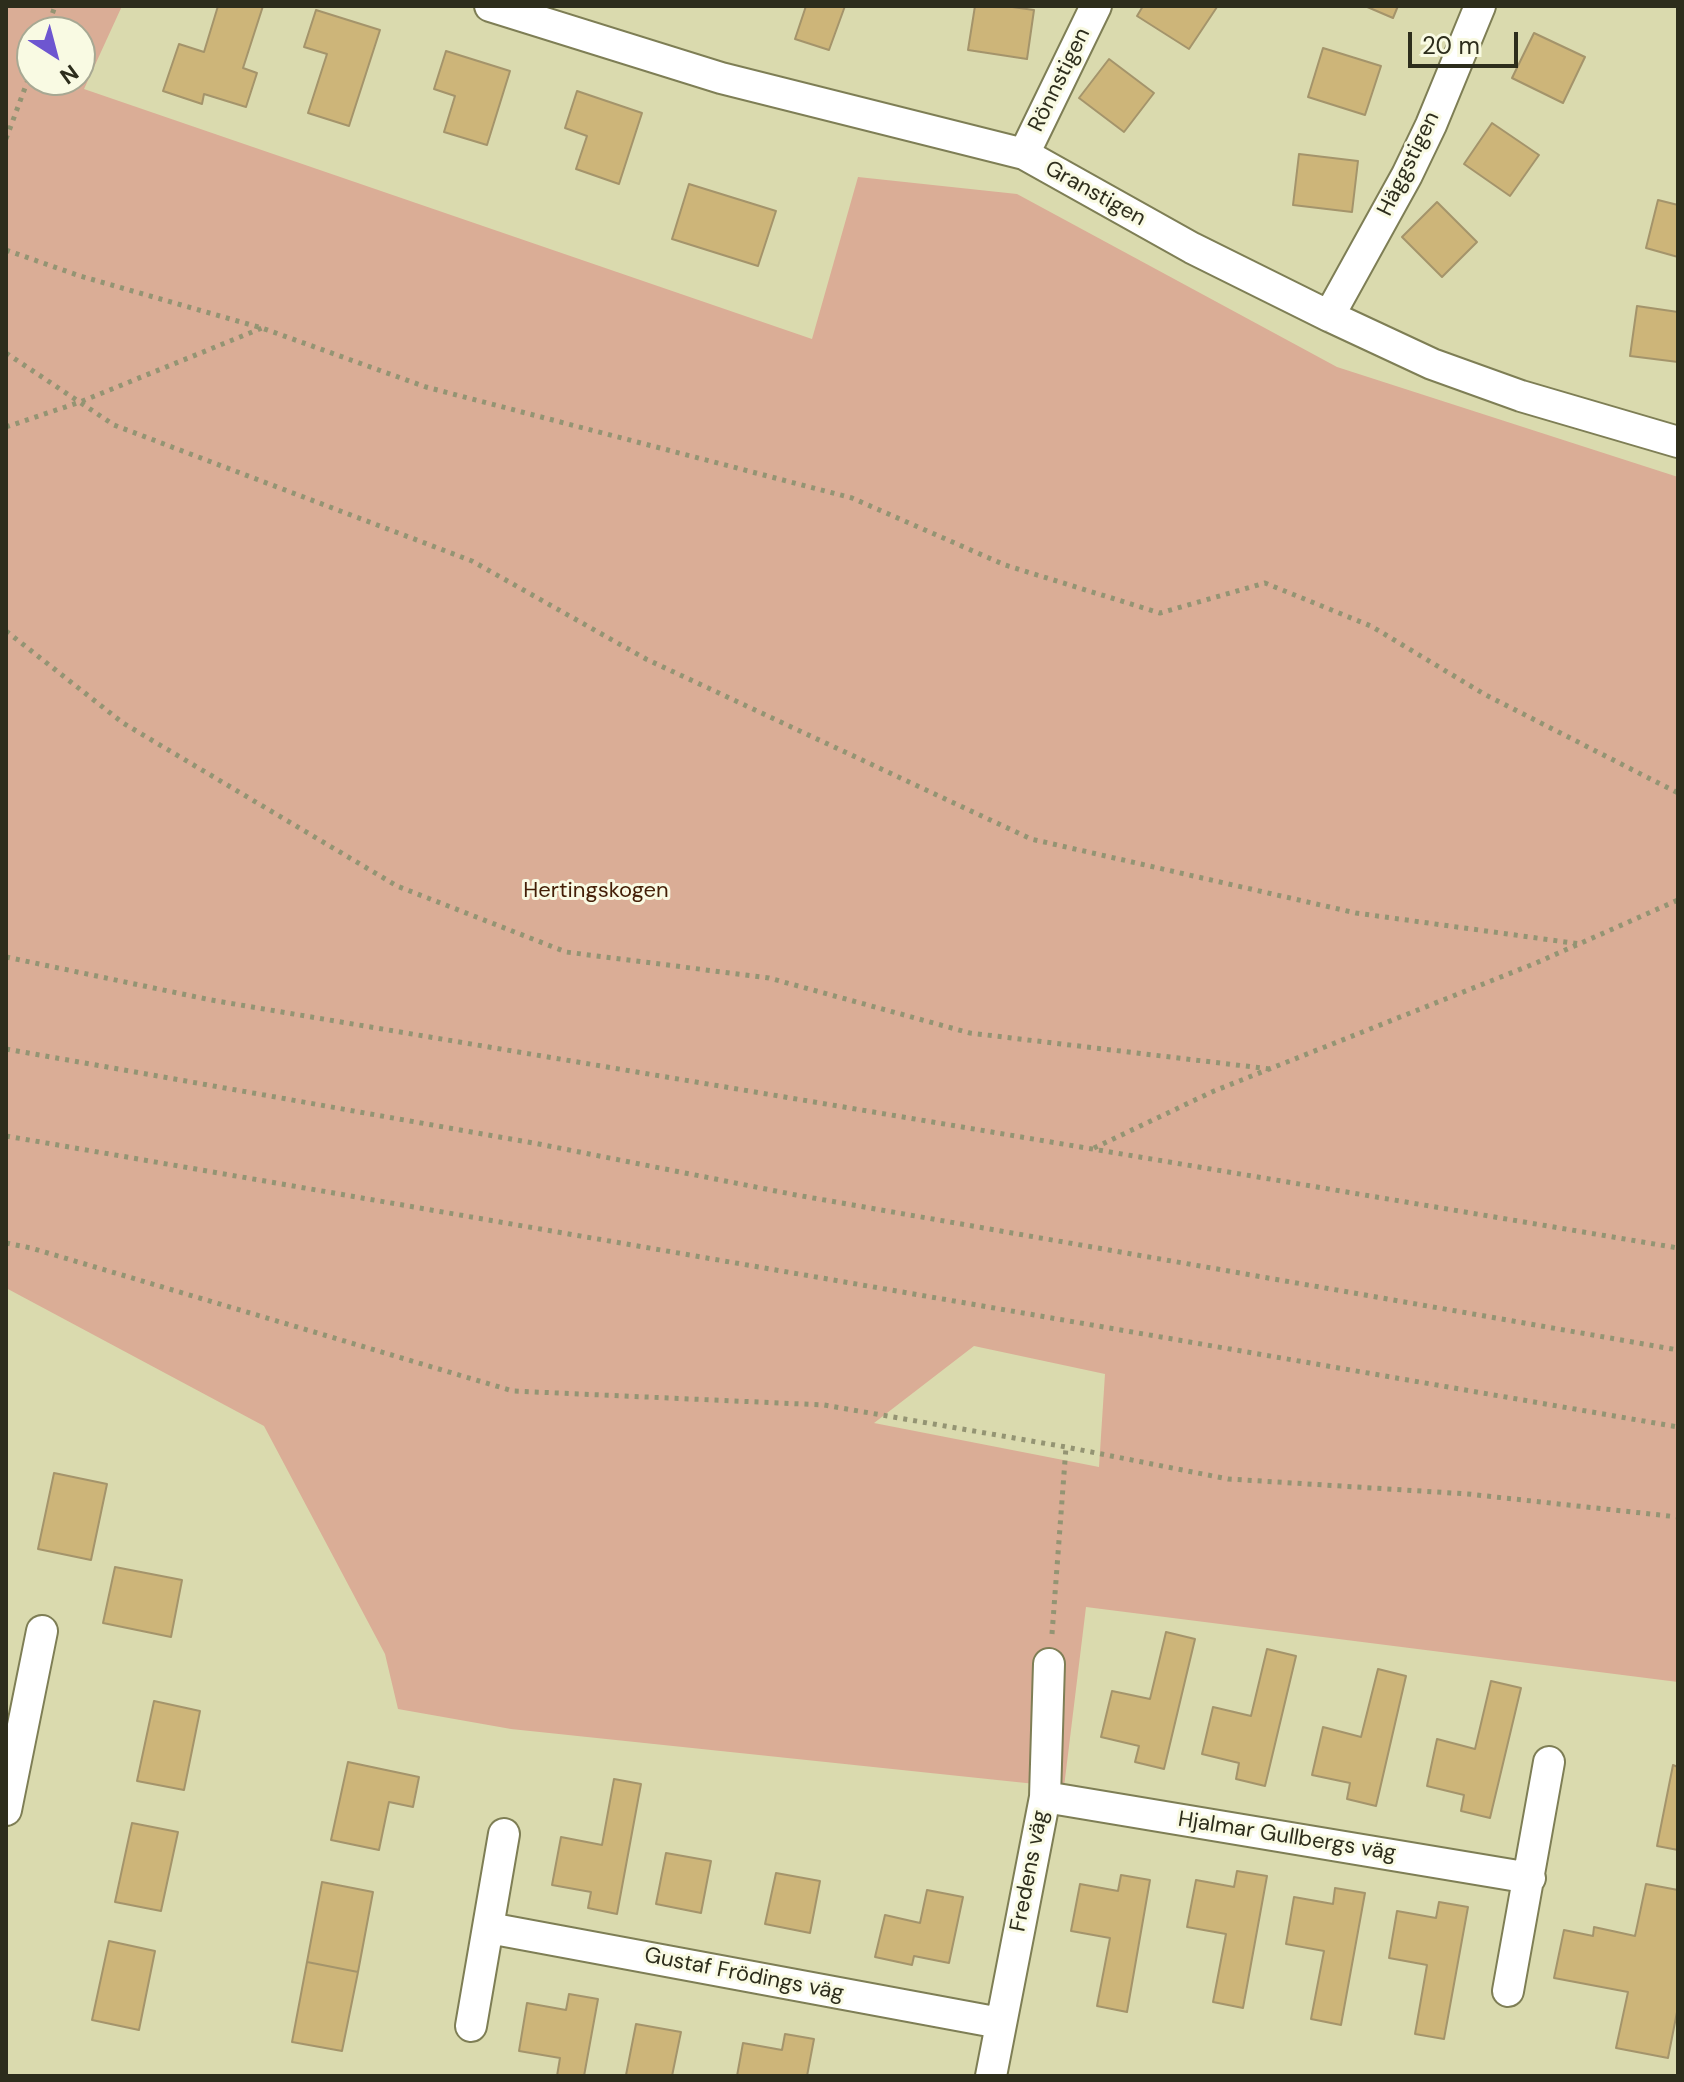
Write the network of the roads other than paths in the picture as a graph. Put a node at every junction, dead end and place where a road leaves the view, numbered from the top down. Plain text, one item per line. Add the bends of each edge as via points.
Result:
1 (490, 6) edge
2 (1096, 6) edge
3 (1480, 6) edge
4 (1024, 154) junction
5 (1329, 316) junction
6 (1678, 442) edge
7 (42, 1631) dead end
8 (1049, 1664) road end
9 (1549, 1762) dead end
10 (1045, 1797) junction
11 (6, 1810) edge
12 (504, 1834) dead end
13 (1530, 1878) junction
14 (489, 1928) junction
15 (1508, 1991) dead end
16 (1000, 2023) junction
17 (471, 2026) dead end
18 (991, 2076) edge

1 - 4 street, Granstigen via 721,78
2 - 4 street, Rönnstigen
3 - 5 street, Häggstigen via 1407,175
4 - 5 street, Granstigen via 1192,248
5 - 6 street, Granstigen via 1432,364
7 - 11 street
8 - 10 street, Fredens väg
9 - 13 street
10 - 13 street, Hjalmar Gullbergs väg
10 - 16 street, Fredens väg
12 - 14 street
13 - 15 street
14 - 16 street, Gustaf Frödings väg
14 - 17 street
16 - 18 street, Fredens väg

